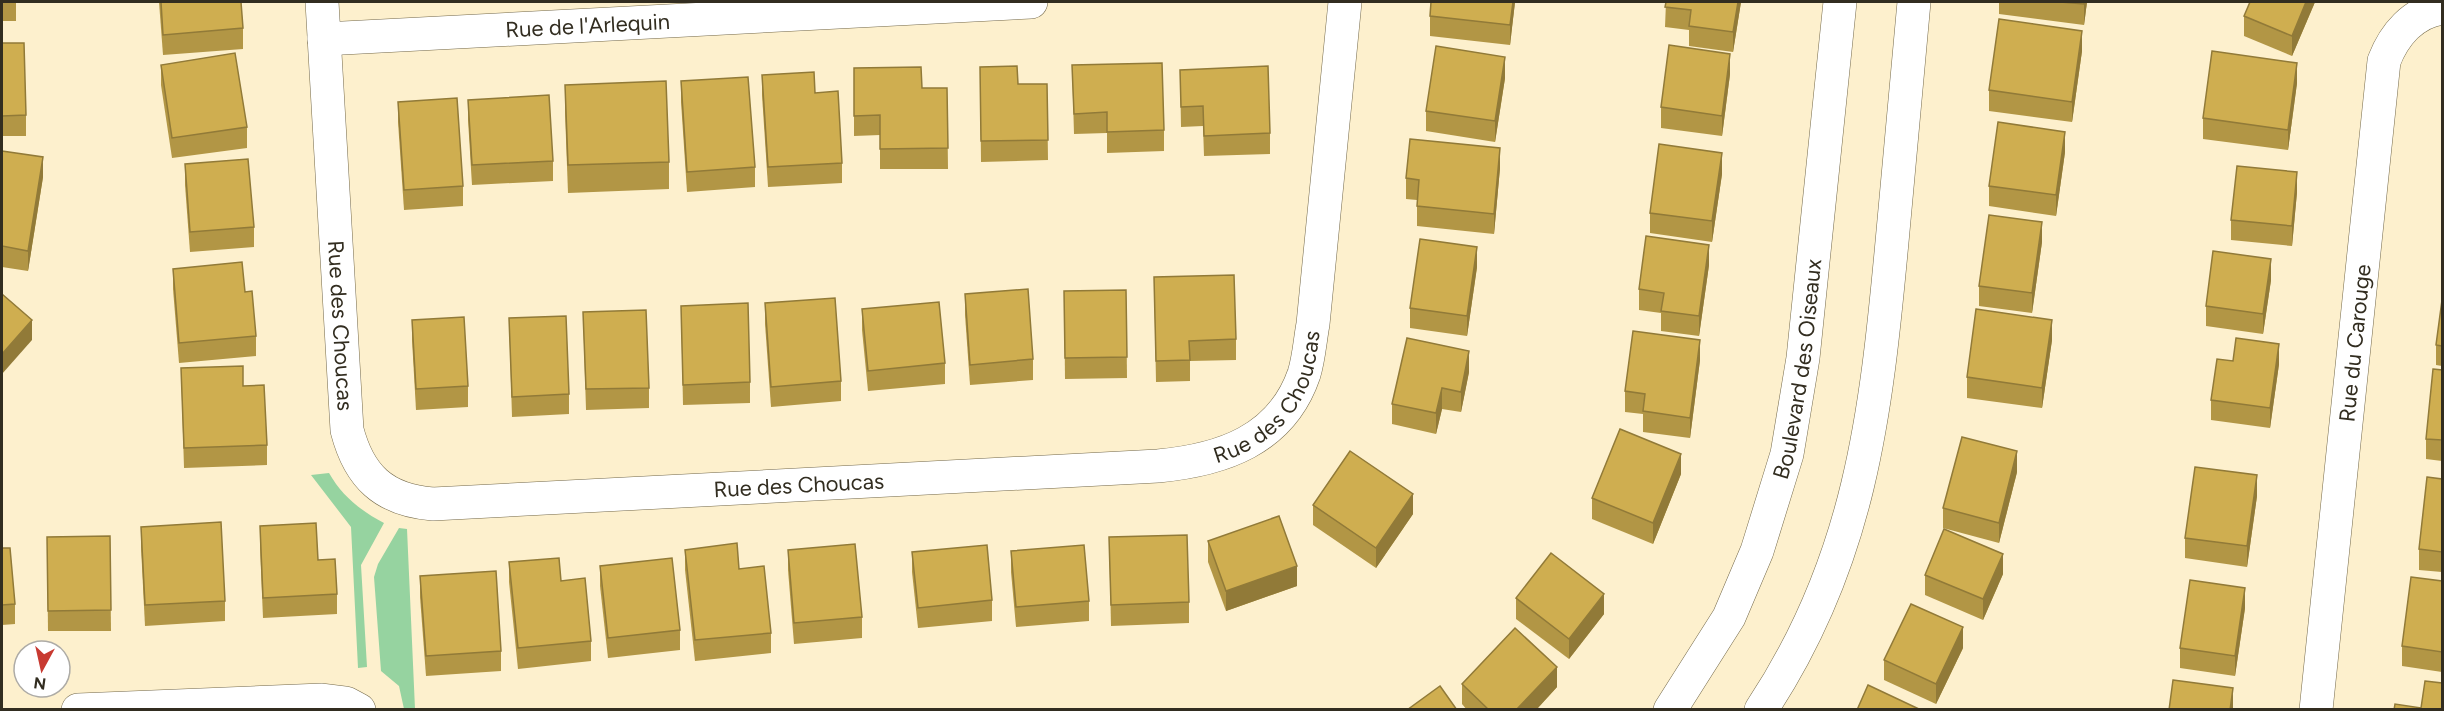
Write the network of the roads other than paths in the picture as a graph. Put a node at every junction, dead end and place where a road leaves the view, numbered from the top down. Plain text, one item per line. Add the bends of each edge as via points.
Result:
1 (322, 2) edge
2 (1031, 2) edge
3 (1345, 2) edge
4 (1840, 2) edge
5 (1914, 2) edge
6 (2442, 8) edge
7 (324, 39) junction
8 (78, 710) edge
9 (359, 710) edge
10 (1670, 710) edge
11 (1761, 710) edge
12 (2316, 710) edge

1 - 7 street, Rue des Choucas
2 - 7 street, Rue de l'Arlequin
3 - 7 street, Rue des Choucas via 1313,324 1304,372 1298,390 1275,421 1241,446 1204,461 1158,466 455,504 418,503 392,494 368,476 351,446 345,406
4 - 10 street, Boulevard des Oiseaux via 1803,358 1788,454 1757,551 1733,608
5 - 11 street via 1870,433 1838,560 1810,624
6 - 12 street, Rue du Carouge via 2425,13 2404,28 2384,61
8 - 9 street via 322,700 346,703

